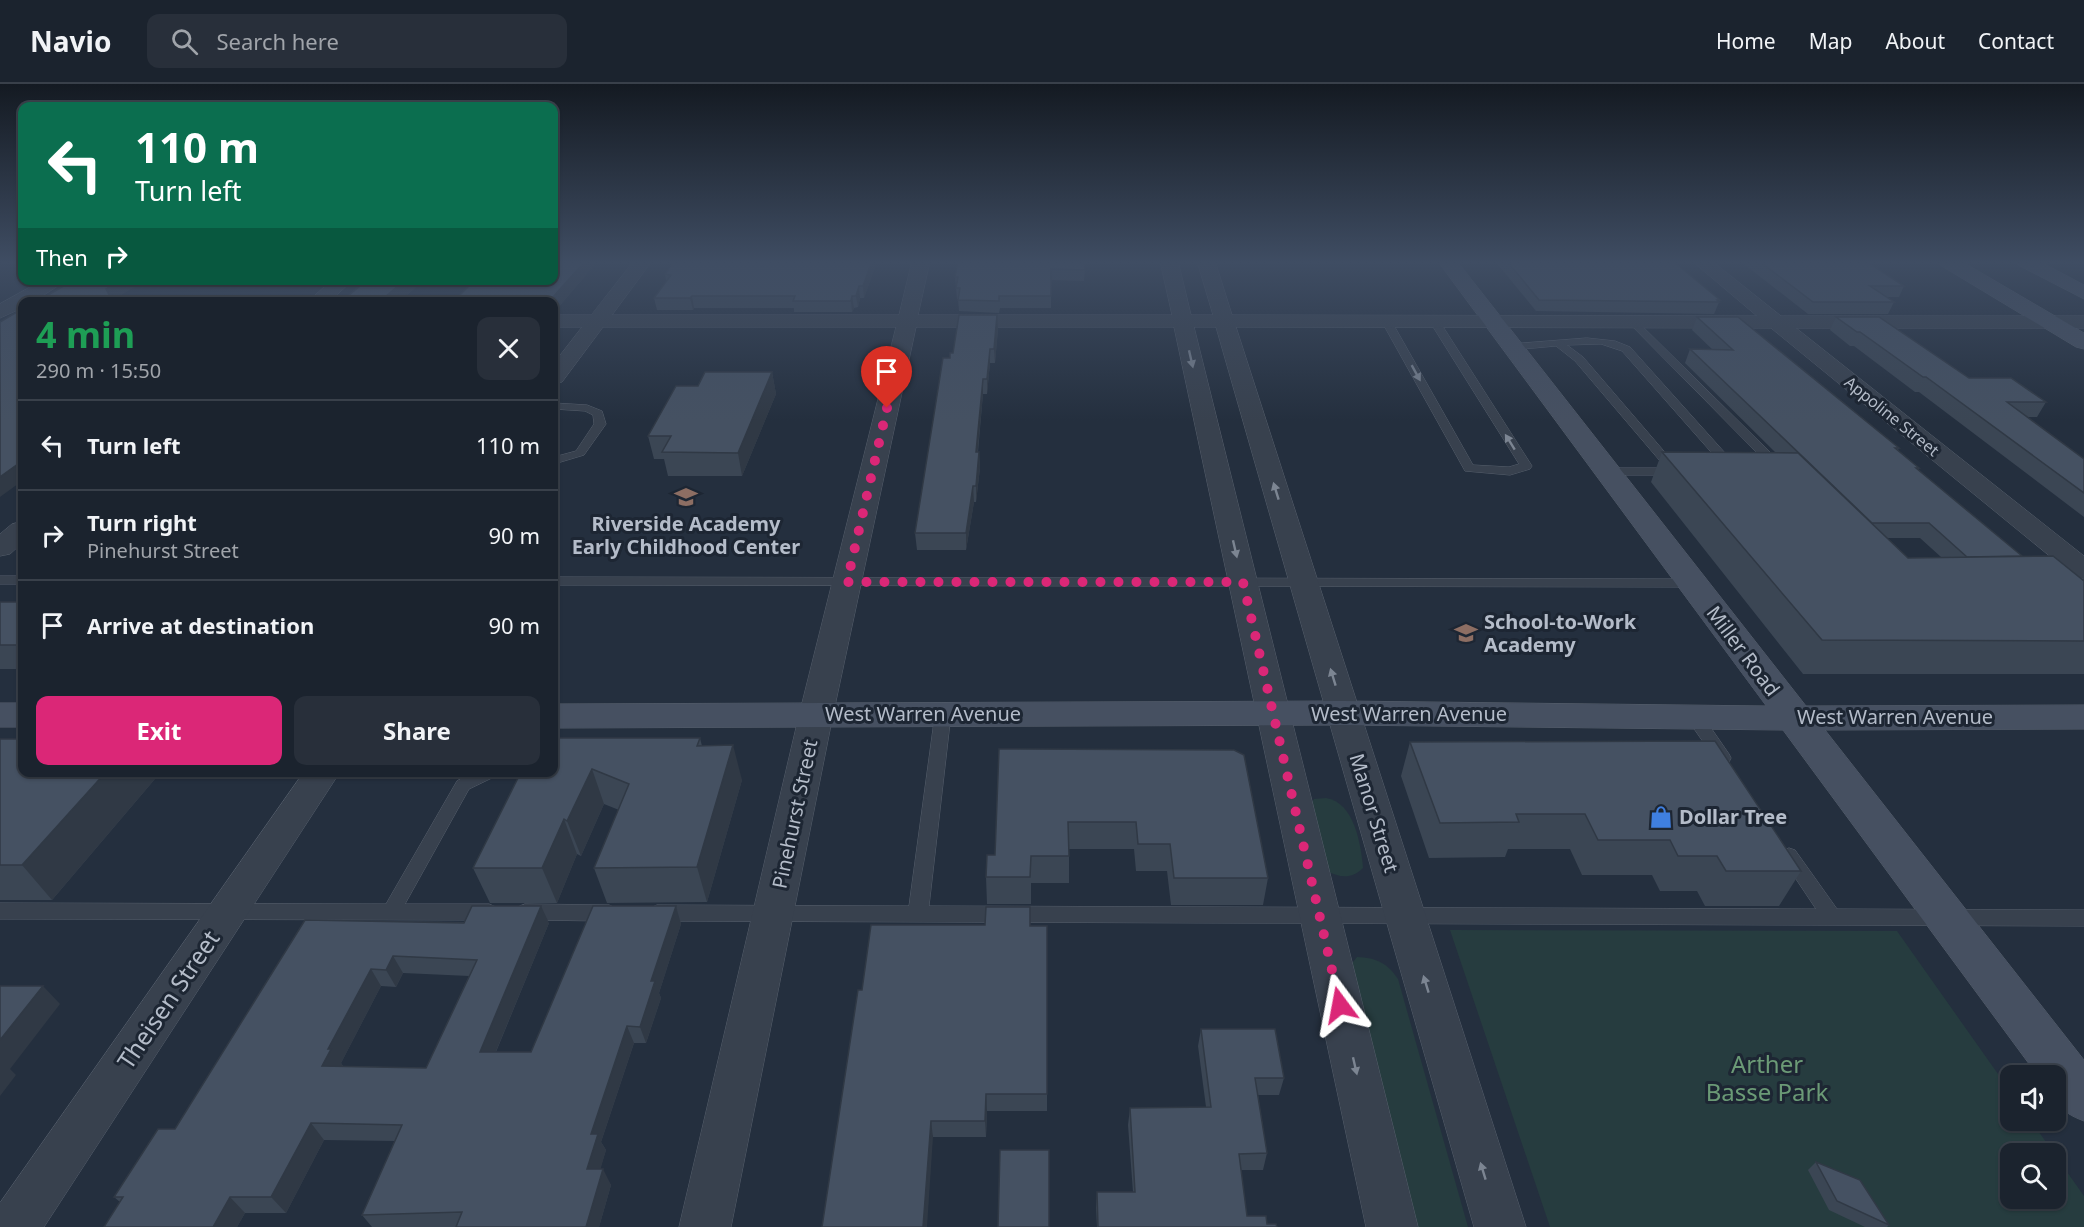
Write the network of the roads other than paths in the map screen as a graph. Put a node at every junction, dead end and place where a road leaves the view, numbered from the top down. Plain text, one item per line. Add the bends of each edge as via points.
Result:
1 (602, 314) edge
2 (909, 314) edge
3 (1181, 314) edge
4 (1222, 314) edge
5 (1487, 314) edge
6 (1767, 314) edge
7 (2036, 314) edge
8 (0, 318) edge
9 (18, 319) edge
10 (558, 321) edge
11 (597, 321) junction
12 (907, 321) junction
13 (1183, 322) junction
14 (1224, 322) junction
15 (1387, 322) junction
16 (1435, 322) junction
17 (1493, 322) junction
18 (1776, 322) junction
19 (2084, 322) edge
20 (2051, 323) junction
21 (1633, 337) junction
22 (2084, 342) edge
23 (1559, 344) junction
24 (1512, 347) junction
25 (558, 372) edge
26 (558, 406) edge
27 (558, 459) edge
28 (1719, 471) edge
29 (1606, 472) junction
30 (1761, 472) edge
31 (18, 533) edge
32 (0, 548) edge
33 (2081, 578) edge
34 (0, 580) edge
35 (18, 580) edge
36 (558, 581) edge
37 (1304, 581) junction
38 (847, 582) junction
39 (1243, 582) junction
40 (1692, 584) junction
41 (1273, 713) junction
42 (1343, 713) junction
43 (943, 714) junction
44 (816, 715) junction
45 (0, 716) edge
46 (18, 716) edge
47 (558, 716) edge
48 (1694, 716) junction
49 (2084, 717) edge
50 (1794, 718) junction
51 (1731, 770) edge
52 (320, 777) edge
53 (480, 777) edge
54 (1778, 839) edge
55 (0, 911) edge
56 (229, 912) junction
57 (391, 912) junction
58 (773, 914) junction
59 (918, 914) junction
60 (1320, 916) junction
61 (1405, 916) junction
62 (1832, 917) junction
63 (1946, 918) junction
64 (2084, 918) edge
65 (2084, 1098) edge
66 (14, 1227) edge
67 (705, 1227) edge
68 (1392, 1227) edge
69 (1500, 1227) edge

1 - 11 street
2 - 12 street, Pinehurst Street
3 - 13 street
4 - 14 street, Manor Street
5 - 17 street, Miller Road
6 - 18 street, Appoline Street
7 - 20 street
8 - 9 street
10 - 11 street
11 - 12 street
11 - 25 street
12 - 13 street
12 - 38 street, Pinehurst Street
13 - 14 street
13 -> 39 street
14 - 15 street
37 -> 14 street, Manor Street
15 - 16 street
15 -> 16 lane via 1469,468 1510,471 1526,466
16 - 17 street
17 - 21 street
17 - 24 street, Miller Road
18 - 20 street
18 - 21 street
18 - 33 street, Appoline Street
19 - 20 street
20 - 22 street
21 - 23 lane
21 - 28 lane via 1626,349 1737,470
21 - 30 lane via 1784,473
23 - 24 lane
23 - 29 lane via 1579,359 1682,471
24 - 29 street, Miller Road
26 - 27 lane via 598,412 600,424 580,453
29 - 40 street, Miller Road
31 - 32 street
34 - 35 lane
36 - 38 lane
37 - 39 lane
37 - 40 lane
42 -> 37 street, Manor Street
38 - 39 lane
38 - 44 street, Pinehurst Street
39 - 41 street
40 - 50 street, Miller Road
41 - 42 street, West Warren Avenue
41 - 43 street, West Warren Avenue
41 - 60 street
42 - 48 street, West Warren Avenue
42 - 61 street, Manor Street
43 - 44 street, West Warren Avenue
43 - 59 lane
44 - 47 street, West Warren Avenue
44 - 58 street, Pinehurst Street
45 - 46 street
48 - 50 street, West Warren Avenue
48 - 51 lane
49 - 50 street, West Warren Avenue
50 - 63 street, Miller Road
52 - 56 street, Theisen Street
53 - 57 lane via 463,785
54 - 62 lane
55 - 56 lane
56 - 57 lane
56 - 66 street, Theisen Street
57 - 58 lane
58 - 59 lane
58 - 67 street, Pinehurst Street
59 - 60 lane
60 - 61 lane
60 -> 68 street
61 - 62 lane
69 -> 61 street, Manor Street
62 - 63 lane
63 - 64 lane
63 - 65 street, Miller Road

